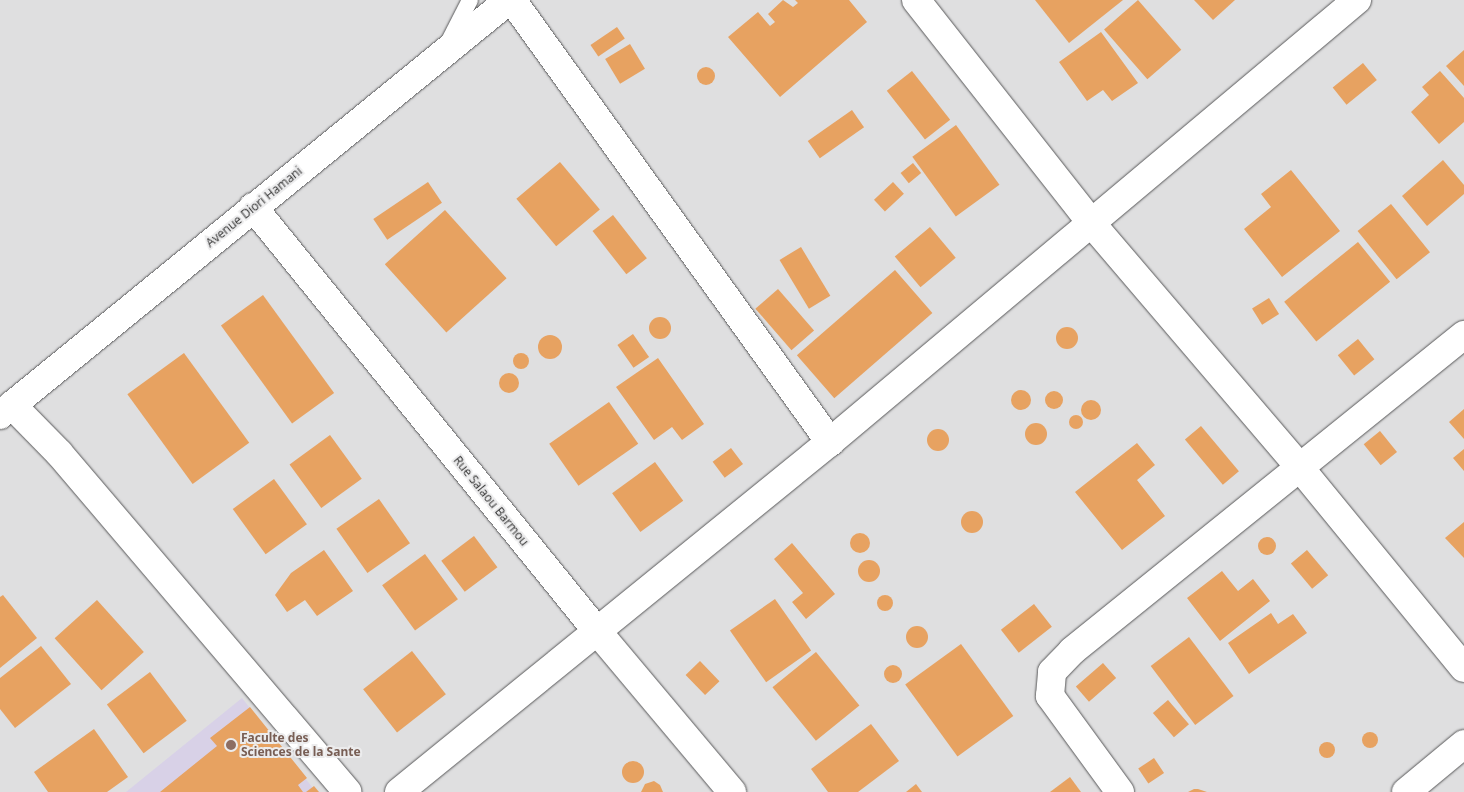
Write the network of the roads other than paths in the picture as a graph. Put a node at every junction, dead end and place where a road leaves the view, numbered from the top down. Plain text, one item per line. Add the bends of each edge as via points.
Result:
1 (470, 0) edge
2 (510, 0) edge
3 (916, 0) edge
4 (1339, 6) edge
5 (442, 54) junction
6 (253, 207) junction
7 (1092, 224) junction
8 (1464, 335) edge
9 (6, 410) edge
10 (830, 442) junction
11 (1301, 469) junction
12 (597, 631) junction
13 (1464, 668) edge
14 (1464, 744) edge
15 (348, 792) edge
16 (399, 792) edge
17 (732, 792) edge
18 (1120, 792) edge
19 (1406, 792) edge

1 - 5 lane
2 - 5 street, Avenue Diori Hamani
2 - 10 street
3 - 7 street
4 - 7 street
5 - 6 street, Avenue Diori Hamani
6 - 9 street, Avenue Diori Hamani
6 - 12 street, Rue Salaou Barmou
7 - 10 street
7 - 11 street
8 - 11 street
9 - 15 street via 59,453
10 - 12 street
11 - 13 street
11 - 18 street via 1072,651 1052,672 1050,696
12 - 16 street
12 - 17 street, Rue Salaou Barmou
14 - 19 street

